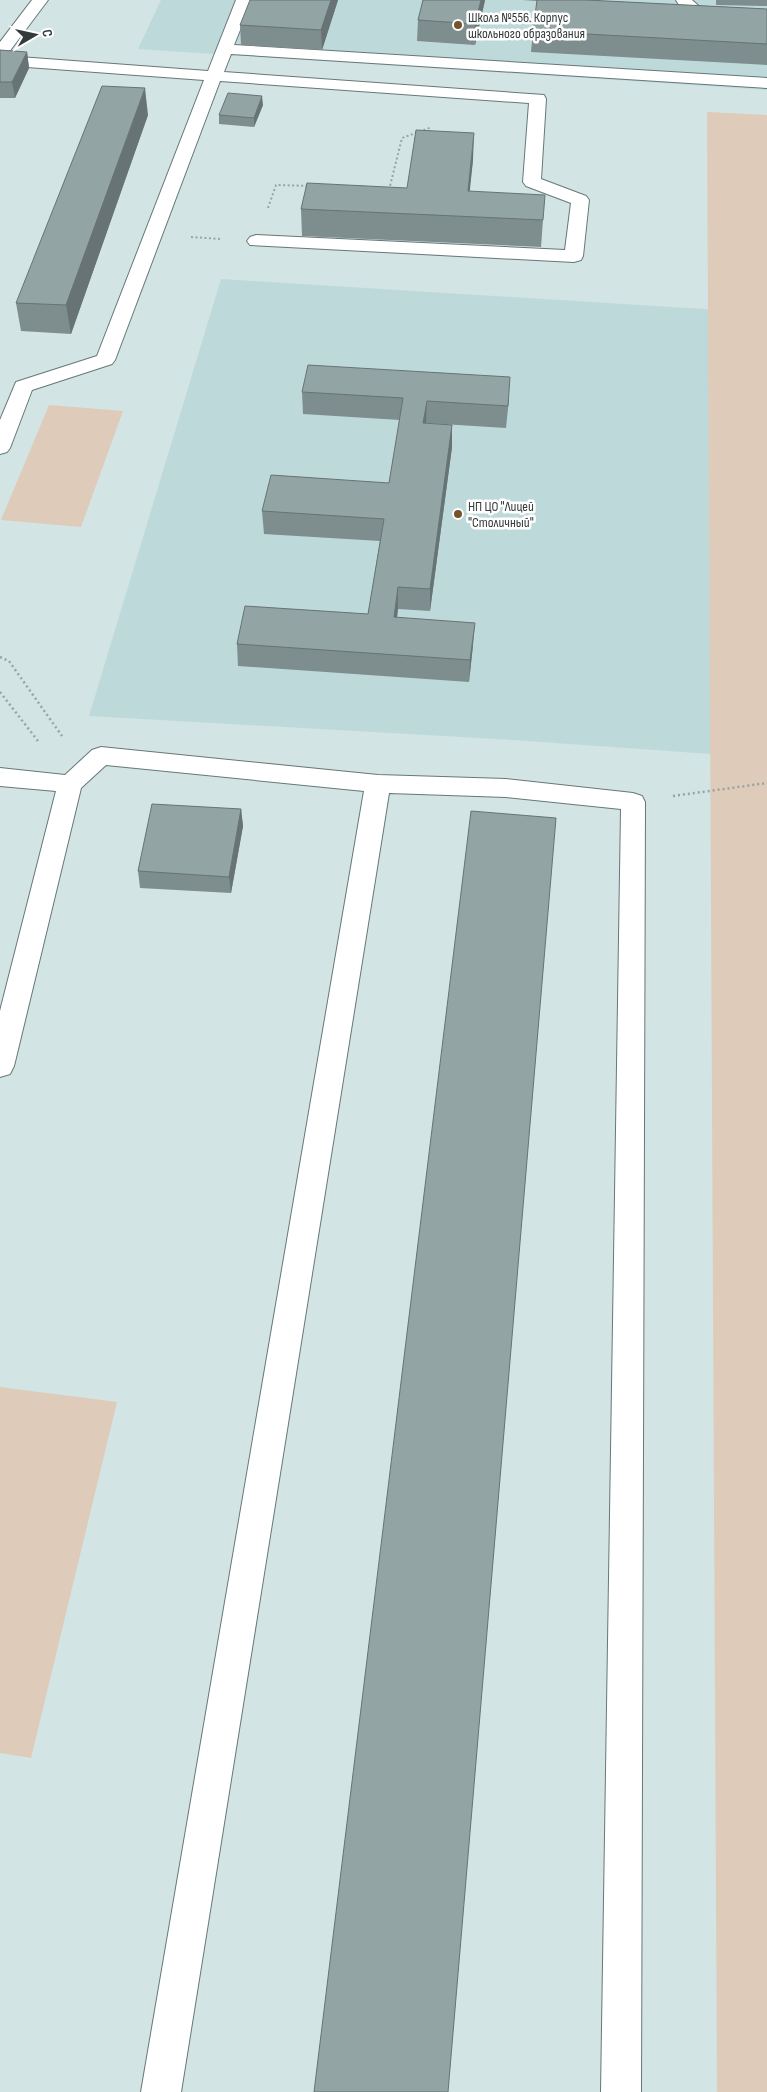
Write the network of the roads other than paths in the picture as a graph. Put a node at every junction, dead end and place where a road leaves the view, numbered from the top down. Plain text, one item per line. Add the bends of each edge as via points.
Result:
1 (40, 0) edge
2 (244, 0) edge
3 (684, 0) edge
4 (767, 17) edge
5 (225, 49) junction
6 (0, 53) edge
7 (0, 60) edge
8 (494, 66) junction
9 (214, 76) junction
10 (767, 83) edge
11 (488, 96) junction
12 (256, 241) road end
13 (0, 448) edge
14 (78, 776) junction
15 (0, 777) edge
16 (378, 784) junction
17 (0, 1066) edge
18 (161, 2092) edge
19 (621, 2092) edge

1 - 6 lane
2 - 5 lane
3 - 4 lane via 688,8 698,12
5 - 8 lane
5 - 9 lane
7 - 9 lane
8 - 10 lane
8 - 11 lane
9 - 11 lane
9 - 13 lane via 106,360 23,386
11 - 12 lane via 538,99 532,182 580,200 574,256
14 - 15 lane
14 - 16 lane via 101,756
14 - 17 lane
16 - 18 lane
16 - 19 lane via 506,788 633,802

